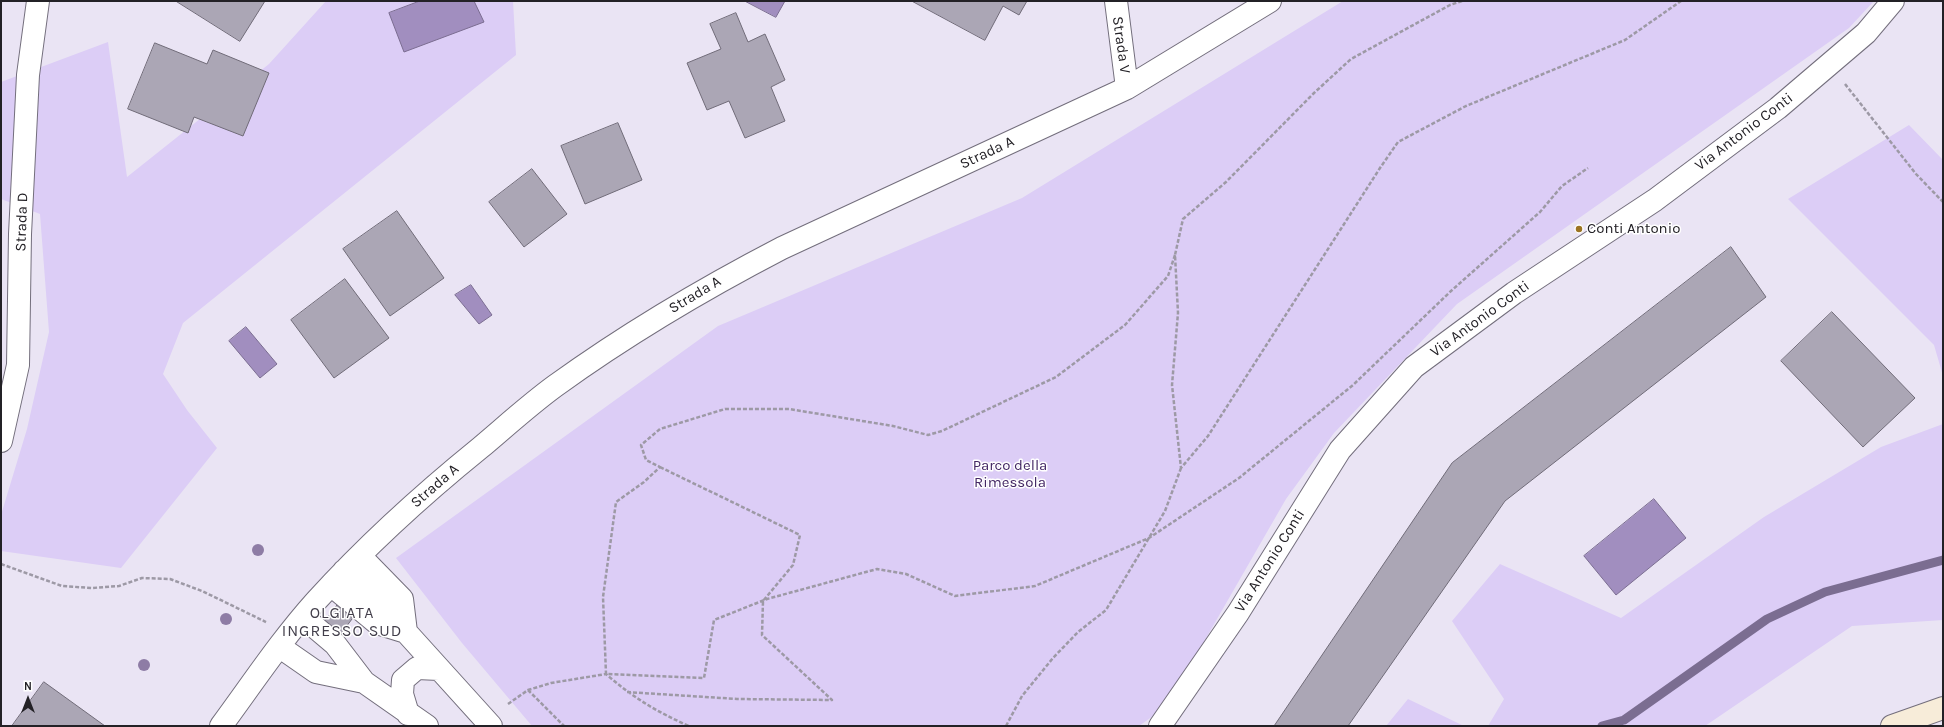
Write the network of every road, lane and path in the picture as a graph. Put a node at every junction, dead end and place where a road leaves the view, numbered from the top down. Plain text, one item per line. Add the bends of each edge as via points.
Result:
1 (38, 1) edge
2 (1116, 1) edge
3 (1270, 1) edge
4 (1462, 1) edge
5 (1681, 1) edge
6 (1893, 1) edge
7 (1829, 65) junction
8 (1127, 88) junction
9 (1588, 168) dead end
10 (1943, 202) edge
11 (1175, 255) junction
12 (1, 441) edge
13 (660, 467) junction
14 (1181, 468) junction
15 (1149, 538) junction
16 (360, 556) junction
17 (1, 564) edge
18 (338, 578) junction
19 (763, 601) junction
20 (292, 632) junction
21 (406, 632) junction
22 (439, 669) junction
23 (606, 674) junction
24 (364, 682) junction
25 (528, 690) junction
26 (626, 692) junction
27 (1943, 708) edge
28 (408, 714) junction
29 (488, 723) edge
30 (221, 726) edge
31 (427, 726) edge
32 (564, 726) edge
33 (689, 726) edge
34 (1006, 726) edge
35 (1160, 726) edge
36 (1892, 726) edge

1 - 12 street, Strada D via 28,75 20,234 18,365
2 - 8 street, Strada V
3 - 8 street, Strada A
4 - 11 path via 1450,5 1351,59 1226,182 1183,219
5 - 14 path via 1625,40 1466,106 1398,142 1208,436
6 - 7 street, Via Antonio Conti via 1866,33
7 - 10 path via 1916,174
7 - 35 street, Via Antonio Conti via 1778,108 1655,200 1514,293 1414,367 1340,450 1238,613
8 - 16 street, Strada A via 782,248 725,277 659,317 554,387 436,483
9 - 15 path via 1562,186 1540,212 1451,291 1353,384 1239,478
11 - 13 path via 1168,276 1125,325 1056,377 942,432 928,435 894,426 789,410 725,409 660,429 642,445 646,460
11 - 14 path via 1178,313 1172,384
13 - 19 path via 800,535 793,565
13 - 23 path via 616,502 603,597
14 - 15 path via 1165,511
15 - 19 path via 1035,586 955,596 906,574 877,569
15 - 34 path via 1106,610 1078,632 1053,658 1022,696
16 - 18 street, Strada A
16 - 21 street via 402,599
17 - 20 path via 62,586 92,588 119,586 142,578 170,579
18 - 20 street, Strada A
18 - 21 street via 377,623
19 - 23 path via 714,620 704,678
19 - 26 path via 762,635 832,700 737,699
20 - 24 street via 336,644
20 - 24 street via 316,672
20 - 30 street, Strada A
21 - 22 street
22 - 28 street via 417,668 403,680 402,694
22 - 29 street
23 - 25 path via 551,683
23 - 26 path
24 - 28 street
25 - 29 path
25 - 32 path
26 - 33 path via 666,716
27 - 36 street
28 - 31 street

